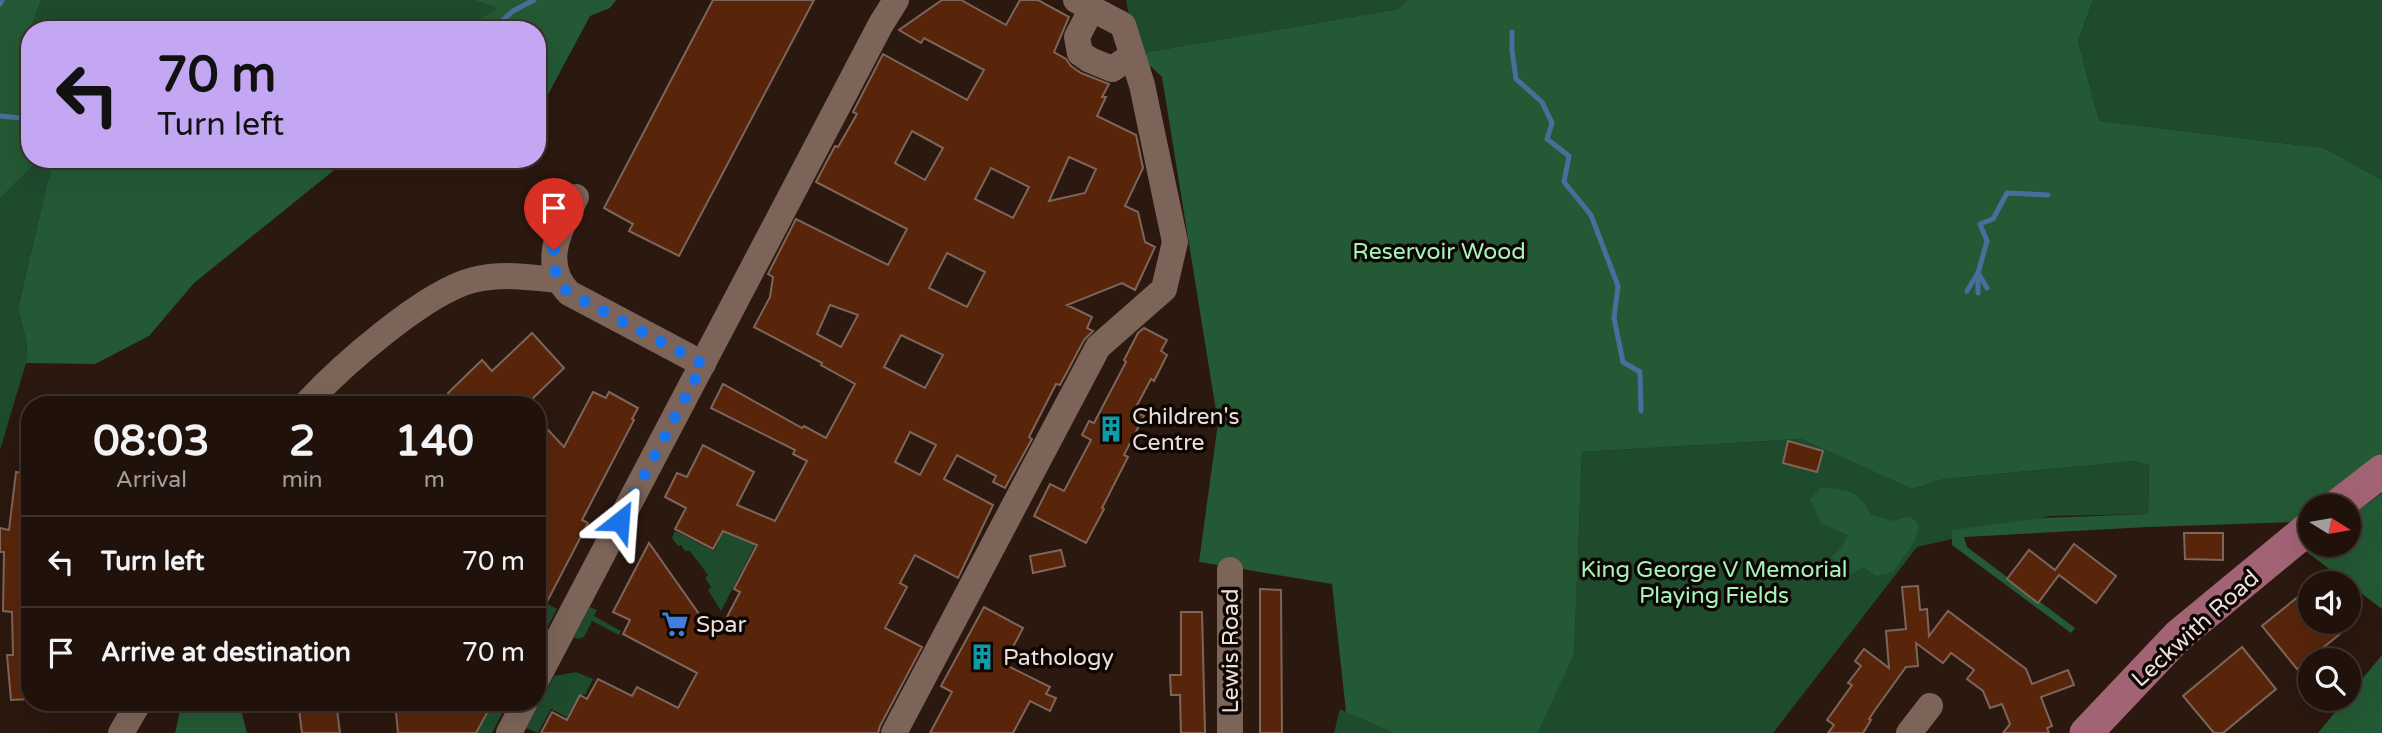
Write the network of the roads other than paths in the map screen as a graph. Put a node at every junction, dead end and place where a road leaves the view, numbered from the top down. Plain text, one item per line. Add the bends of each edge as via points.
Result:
1 (896, 0) edge
2 (1084, 4) edge
3 (1132, 56) junction
4 (576, 197) dead end
5 (558, 280) junction
6 (703, 364) junction
7 (314, 396) edge
8 (2382, 471) edge
9 (2352, 494) edge
10 (2298, 537) edge
11 (1230, 570) dead end
12 (546, 662) edge
13 (1930, 706) dead end
14 (134, 711) edge
15 (520, 711) edge
16 (121, 733) edge
17 (509, 733) edge
18 (894, 733) edge
19 (1230, 733) edge
20 (1909, 733) edge
21 (2085, 733) edge

1 - 6 street
2 - 3 street via 1123,25
2 - 3 street via 1077,37 1080,52 1112,69
3 - 18 street via 1175,242 1164,289 1098,347
4 - 5 street via 554,250
5 - 6 street via 569,293
5 - 7 street via 495,276 446,289 371,345
6 - 12 street
8 - 9 main road
10 - 21 main road, Leckwith Road via 2178,636
11 - 19 street, Lewis Road
13 - 20 street
14 - 16 street
15 - 17 street

